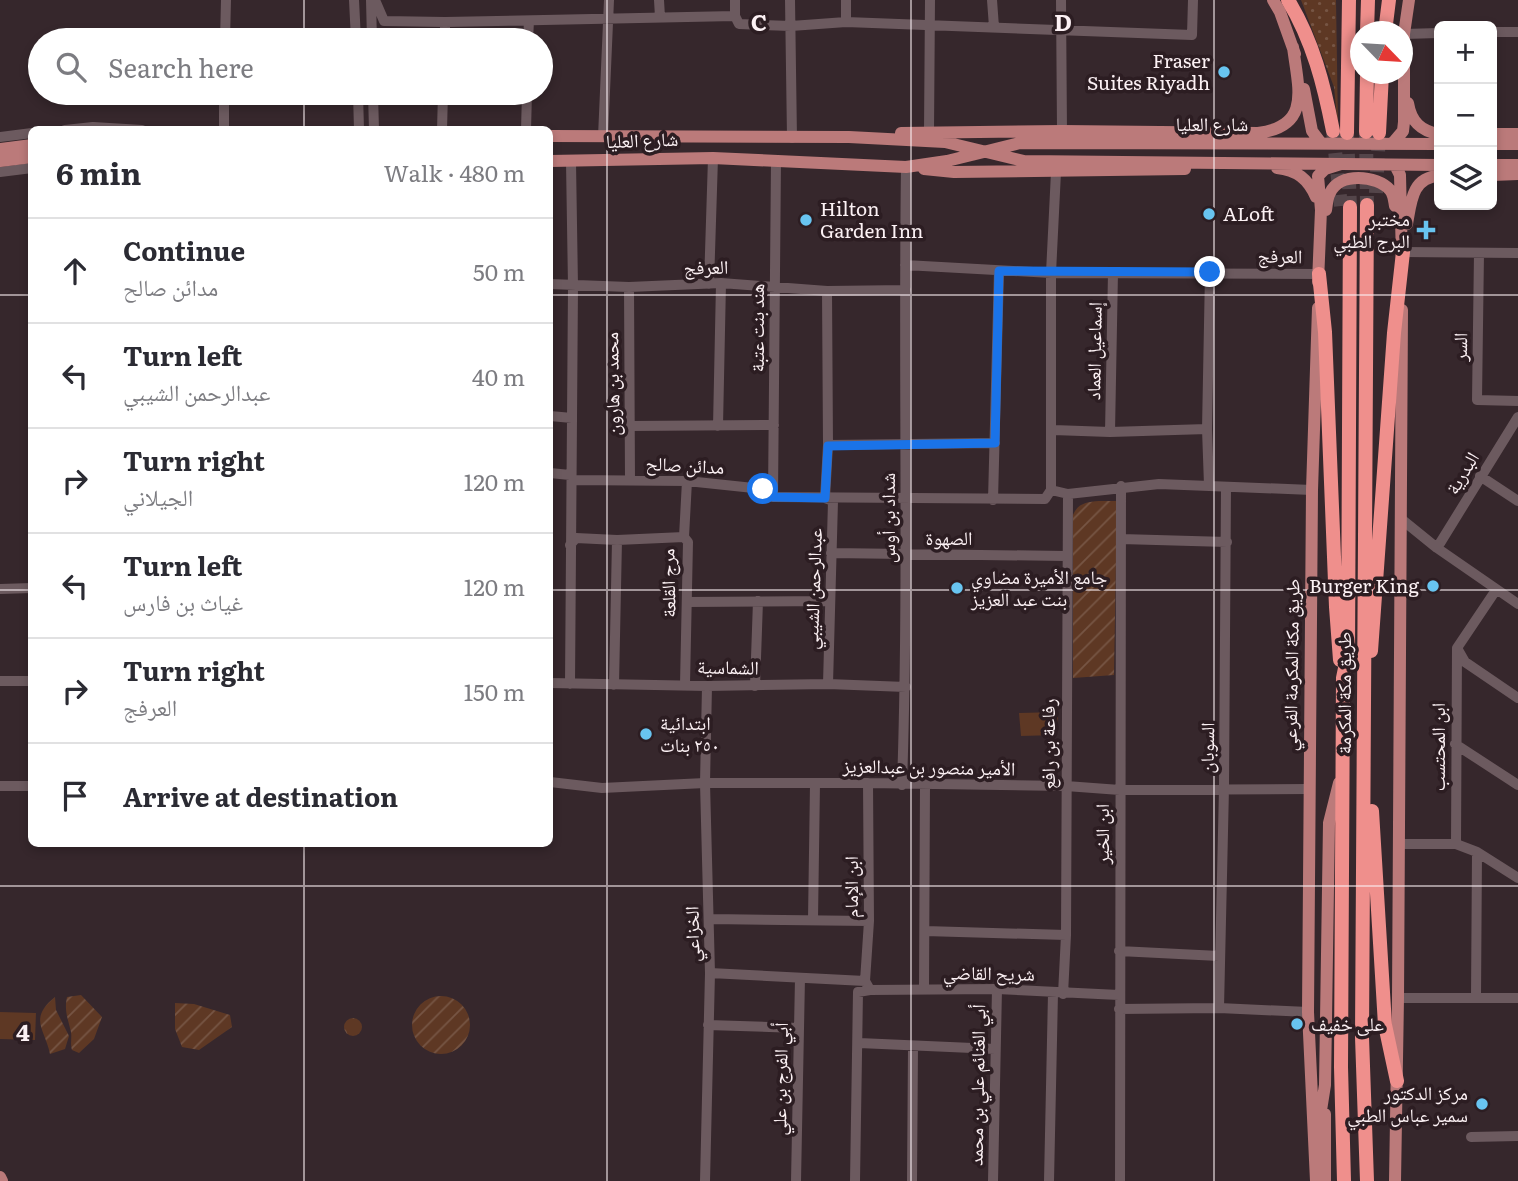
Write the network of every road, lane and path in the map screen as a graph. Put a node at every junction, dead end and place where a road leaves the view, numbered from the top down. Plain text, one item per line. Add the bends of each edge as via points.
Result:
1 (226, 0) edge
2 (356, 0) edge
3 (373, 0) edge
4 (609, 0) edge
5 (659, 0) edge
6 (735, 0) edge
7 (790, 0) edge
8 (846, 0) edge
9 (930, 0) edge
10 (992, 0) edge
11 (1061, 0) edge
12 (1193, 0) edge
13 (1273, 0) edge
14 (1289, 0) edge
15 (1368, 0) edge
16 (1388, 0) edge
17 (1409, 0) edge
18 (1349, 1) edge
19 (735, 16) junction
20 (660, 17) junction
21 (609, 18) junction
22 (528, 20) junction
23 (1367, 21) edge
24 (1386, 21) edge
25 (1406, 21) edge
26 (445, 22) junction
27 (846, 22) junction
28 (791, 26) junction
29 (932, 26) junction
30 (994, 27) junction
31 (225, 28) edge
32 (356, 28) edge
33 (372, 28) edge
34 (445, 28) edge
35 (528, 28) edge
36 (1061, 31) junction
37 (1497, 32) edge
38 (1518, 32) edge
39 (1434, 33) edge
40 (1413, 34) edge
41 (1293, 47) junction
42 (1368, 84) edge
43 (1380, 84) edge
44 (1403, 84) edge
45 (1406, 84) edge
46 (224, 105) edge
47 (358, 105) edge
48 (373, 105) edge
49 (443, 105) edge
50 (527, 105) edge
51 (224, 126) edge
52 (359, 126) edge
53 (374, 126) edge
54 (442, 126) edge
55 (526, 126) edge
56 (929, 131) junction
57 (1062, 131) junction
58 (1434, 133) edge
59 (28, 134) edge
60 (1497, 134) edge
61 (1518, 134) edge
62 (553, 136) edge
63 (0, 137) edge
64 (603, 137) junction
65 (849, 137) junction
66 (792, 138) junction
67 (1321, 143) junction
68 (1392, 144) junction
69 (1434, 144) edge
70 (1497, 144) edge
71 (1518, 144) edge
72 (28, 146) edge
73 (0, 149) edge
74 (986, 152) junction
75 (28, 158) edge
76 (713, 158) junction
77 (776, 160) junction
78 (0, 161) edge
79 (553, 161) edge
80 (571, 162) junction
81 (1341, 164) junction
82 (1395, 165) junction
83 (1434, 165) edge
84 (1497, 165) edge
85 (1518, 165) edge
86 (906, 167) junction
87 (28, 169) edge
88 (1056, 172) junction
89 (0, 173) edge
90 (1518, 174) edge
91 (1497, 175) edge
92 (1434, 177) edge
93 (1371, 205) tunnel mouth
94 (1346, 206) tunnel mouth
95 (1321, 210) junction
96 (1402, 251) junction
97 (1479, 253) junction
98 (1518, 253) edge
99 (905, 265) junction
100 (999, 271) junction
101 (1113, 272) junction
102 (1210, 272) junction
103 (1051, 273) junction
104 (1319, 274) junction
105 (721, 283) junction
106 (553, 284) edge
107 (709, 284) junction
108 (573, 286) junction
109 (775, 286) junction
110 (629, 287) junction
111 (906, 290) junction
112 (827, 291) junction
113 (1518, 401) edge
114 (553, 416) edge
115 (1518, 417) edge
116 (572, 418) junction
117 (774, 425) junction
118 (631, 426) junction
119 (718, 426) junction
120 (1207, 429) junction
121 (1053, 430) junction
122 (1110, 432) junction
123 (995, 443) junction
124 (904, 445) junction
125 (828, 446) junction
126 (553, 474) edge
127 (1479, 476) junction
128 (571, 478) junction
129 (630, 480) junction
130 (687, 481) junction
131 (1209, 485) junction
132 (1121, 486) junction
133 (1226, 488) junction
134 (1312, 490) junction
135 (1068, 494) junction
136 (1048, 495) junction
137 (773, 497) junction
138 (825, 498) junction
139 (907, 498) junction
140 (993, 500) junction
141 (1518, 501) edge
142 (1400, 518) junction
143 (684, 537) junction
144 (1121, 538) junction
145 (617, 540) junction
146 (1227, 541) junction
147 (570, 545) junction
148 (1437, 548) junction
149 (831, 553) junction
150 (906, 556) junction
151 (1066, 556) junction
152 (28, 588) edge
153 (0, 589) edge
154 (1496, 590) junction
155 (758, 601) junction
156 (829, 601) junction
157 (687, 602) junction
158 (1518, 604) edge
159 (1457, 648) junction
160 (1343, 678) junction
161 (0, 681) edge
162 (28, 681) edge
163 (553, 684) edge
164 (570, 684) junction
165 (685, 684) junction
166 (828, 684) junction
167 (614, 685) junction
168 (755, 685) junction
169 (707, 686) junction
170 (906, 687) junction
171 (1518, 698) edge
172 (1364, 724) junction
173 (1455, 744) junction
174 (1343, 762) junction
175 (553, 782) edge
176 (705, 783) junction
177 (868, 783) junction
178 (815, 784) junction
179 (902, 785) junction
180 (925, 785) junction
181 (1518, 785) edge
182 (0, 786) edge
183 (28, 786) edge
184 (1066, 786) junction
185 (1224, 788) junction
186 (1309, 789) junction
187 (1120, 790) junction
188 (1399, 844) junction
189 (1456, 844) junction
190 (1477, 852) junction
191 (1518, 878) edge
192 (710, 919) junction
193 (813, 919) junction
194 (869, 921) junction
195 (925, 931) junction
196 (1066, 935) junction
197 (1119, 951) junction
198 (1219, 956) junction
199 (710, 973) junction
200 (800, 978) junction
201 (867, 985) junction
202 (924, 989) junction
203 (997, 989) junction
204 (1058, 993) junction
205 (1119, 995) junction
206 (1476, 996) junction
207 (1398, 998) junction
208 (1518, 998) edge
209 (1219, 1008) junction
210 (1119, 1009) junction
211 (1308, 1012) junction
212 (708, 1025) junction
213 (799, 1028) junction
214 (859, 1043) junction
215 (913, 1047) junction
216 (995, 1049) junction
217 (1397, 1081) junction
218 (1325, 1085) junction
219 (1518, 1136) edge
220 (1471, 1137) dead end
221 (1314, 1151) junction
222 (705, 1181) edge
223 (796, 1181) edge
224 (855, 1181) edge
225 (912, 1181) edge
226 (993, 1181) edge
227 (1049, 1181) edge
228 (1119, 1181) edge
229 (1316, 1181) edge
230 (1325, 1181) edge
231 (1344, 1181) edge
232 (1367, 1181) edge
233 (1395, 1181) edge

1 - 31 street
2 - 3 street via 363,6
2 - 32 street
3 - 26 street via 384,21
3 - 33 street
4 - 21 street
5 - 20 street
6 - 19 street
7 - 28 street
8 - 27 street
9 - 29 street
10 - 30 street
11 - 36 street
12 - 36 street via 1192,35
13 - 41 main road
14 - 18 highway via 1311,46 1340,132
15 - 23 highway
16 - 24 highway
17 - 25 main road
19 - 20 street
19 - 28 street via 739,24
20 - 21 street
21 - 22 street
21 - 64 street
22 - 26 street
22 - 35 street
26 - 34 street
27 - 28 street
27 - 29 street
28 - 66 street
29 - 30 street
29 - 56 street
30 - 36 street
36 - 57 street
37 - 38 street
39 - 40 street
41 - 57 main road via 1300,100 1287,124 1275,131
41 - 67 main road via 1312,131
42 - 43 highway via 1372,133
44 - 68 main road via 1403,131
45 - 58 main road via 1410,114 1424,130
46 - 51 street
47 - 52 street
48 - 53 street
49 - 54 street
50 - 55 street
56 - 57 main road
56 - 65 main road
59 - 63 street
60 - 61 main road
62 - 64 main road, شارع العليا
64 - 66 main road, شارع العليا
65 - 66 main road, شارع العليا
65 - 74 main road, شارع العليا via 945,142
67 - 68 main road, شارع العليا
67 - 74 main road, شارع العليا via 1020,143
68 - 69 main road, شارع العليا
70 - 71 main road
72 - 73 main road
74 - 81 main road, شارع العليا via 1024,161
74 - 86 main road, شارع العليا
75 - 78 main road
76 - 77 main road, شارع العليا
76 - 80 main road, شارع العليا
76 - 107 street
77 - 86 main road, شارع العليا
77 - 109 street, هند بنت عتبة
79 - 80 main road, شارع العليا
80 - 108 street
81 - 82 main road, شارع العليا
81 - 95 main road, طريق مكة المكرمة الفرعي via 1318,176
82 - 83 main road, شارع العليا
82 - 96 main road via 1400,175
84 - 85 main road
86 - 88 main road
86 - 99 street, شداد بن أوس
87 - 89 street
88 - 95 main road via 1287,169 1311,184
88 - 103 street
90 - 91 main road
92 - 96 main road via 1413,191
93 - 172 highway, طريق مكة المكرمة
94 - 160 highway, طريق مكة المكرمة via 1348,654
95 - 104 main road, طريق مكة المكرمة الفرعي
96 - 97 street
96 - 104 main road via 1392,192 1375,180 1341,180 1330,191
96 - 142 main road
96 - 172 highway
97 - 98 street
97 - 113 street, السر via 1477,400
99 - 100 street, العرفج
99 - 111 street, شداد بن أوس
100 - 103 street, العرفج
100 - 123 street
101 - 102 street, العرفج
101 - 103 street, العرفج
101 - 122 street, إسماعيل العماد
102 - 104 street, العرفج
102 - 120 street
103 - 121 street
104 - 134 main road, طريق مكة المكرمة الفرعي
104 - 160 highway
105 - 107 street, العرفج
105 - 109 street, العرفج
105 - 119 street
106 - 108 street, العرفج
107 - 110 street, العرفج
108 - 110 street, العرفج
108 - 116 street
109 - 112 street, العرفج
109 - 117 street, هند بنت عتبة
110 - 118 street, محمد بن هارون
111 - 112 street, العرفج
111 - 124 street, شداد بن أوس
112 - 125 street, عبدالرحمن الشيبي
114 - 116 street
115 - 127 street, البدرية
116 - 128 street
117 - 119 street
117 - 137 street, هند بنت عتبة
118 - 119 street
118 - 129 street, محمد بن هارون
120 - 122 street
120 - 131 street
121 - 122 street
121 - 136 street
123 - 124 street
123 - 140 street
124 - 125 street
124 - 139 street, شداد بن أوس
125 - 138 street, عبدالرحمن الشيبي
126 - 128 street, مدائن صالح
127 - 141 street
127 - 148 street, البدرية
128 - 129 street, مدائن صالح
128 - 147 street
129 - 130 street, مدائن صالح
130 - 137 street, مدائن صالح via 763,489
130 - 143 street, مرج القلعة
131 - 132 street, مدائن صالح
131 - 133 street, مدائن صالح
132 - 135 street, مدائن صالح
132 - 144 street, ابن الخير
133 - 134 street, مدائن صالح
133 - 146 street, السوبان
134 - 186 main road, طريق مكة المكرمة الفرعي
135 - 136 street, مدائن صالح
135 - 151 street, رفاعة بن رافع
136 - 140 street, مدائن صالح
137 - 138 street, مدائن صالح
138 - 139 street, مدائن صالح
138 - 149 street, عبدالرحمن الشيبي via 833,501
139 - 140 street, مدائن صالح
139 - 150 street, شداد بن أوس
142 - 148 street
142 - 188 main road
143 - 145 street
143 - 157 street, مرج القلعة via 688,542
144 - 146 street
144 - 187 street, ابن الخير
145 - 147 street via 576,538
145 - 167 street
146 - 185 street, السوبان
147 - 164 street
148 - 154 street
149 - 150 street, الصهوة
149 - 156 street, عبدالرحمن الشيبي
150 - 151 street, الصهوة
150 - 170 street, شداد بن أوس
151 - 184 street, رفاعة بن رافع
152 - 153 street
154 - 158 street
154 - 159 street
155 - 156 street
155 - 157 street
155 - 168 street
156 - 166 street, عبدالرحمن الشيبي
157 - 165 street, مرج القلعة
159 - 171 street via 1465,662
159 - 173 street, ابن المحتسب
160 - 174 highway, طريق مكة المكرمة
161 - 162 street
163 - 164 street, الشماسية
164 - 167 street, الشماسية
165 - 167 street, الشماسية
165 - 169 street, الشماسية
166 - 168 street, الشماسية
166 - 170 street, الشماسية
168 - 169 street, الشماسية
169 - 176 street, الخزاعي
170 - 179 street, شداد بن أوس
172 - 217 highway via 1385,1025
172 - 232 highway, طريق مكة المكرمة via 1362,1037
173 - 181 street
173 - 189 street, ابن المحتسب
174 - 218 main road via 1329,823
174 - 231 highway, طريق مكة المكرمة
175 - 176 street, الأمير منصور بن عبدالعزيز via 601,788
176 - 178 street, الأمير منصور بن عبدالعزيز
176 - 192 street, الخزاعي
177 - 178 street, الأمير منصور بن عبدالعزيز
177 - 179 street, الأمير منصور بن عبدالعزيز
177 - 194 street, ابن الإمام
178 - 193 street
179 - 180 street, الأمير منصور بن عبدالعزيز
180 - 184 street, الأمير منصور بن عبدالعزيز
180 - 195 street
182 - 183 street
184 - 187 street, الأمير منصور بن عبدالعزيز
184 - 196 street, رفاعة بن رافع
185 - 186 street, الأمير منصور بن عبدالعزيز
185 - 187 street, الأمير منصور بن عبدالعزيز
185 - 198 street, السوبان
186 - 211 main road, طريق مكة المكرمة الفرعي
187 - 197 street, ابن الخير
188 - 189 street
188 - 207 main road
189 - 190 street
190 - 191 street
190 - 206 street
192 - 193 street
192 - 199 street, الخزاعي
193 - 194 street
194 - 201 street, ابن الإمام
195 - 196 street
195 - 202 street
196 - 204 street, رفاعة بن رافع
197 - 198 street
197 - 205 street, ابن الخير
198 - 209 street, السوبان
199 - 200 street, شريح القاضي
199 - 212 street, الخزاعي
200 - 201 street, شريح القاضي
200 - 213 street, أبي الفرج بن علي
201 - 202 street, شريح القاضي
201 - 214 street, شريح القاضي via 858,992
202 - 203 street, شريح القاضي
203 - 204 street, شريح القاضي
203 - 216 street, أبي الغنائم علي بن محمد
204 - 205 street, شريح القاضي
204 - 227 street, رفاعة بن رافع
205 - 210 street, ابن الخير
206 - 207 street
206 - 208 street
207 - 217 main road
209 - 210 street
209 - 211 street
210 - 228 street, ابن الخير
211 - 221 main road, طريق مكة المكرمة الفرعي
212 - 213 street
212 - 222 street, الخزاعي
213 - 223 street, أبي الفرج بن علي
214 - 215 street
214 - 224 street
215 - 216 street
215 - 225 street
216 - 226 street, أبي الغنائم علي بن محمد
217 - 233 main road
218 - 221 main road
218 - 230 main road
219 - 220 street
221 - 229 main road, طريق مكة المكرمة الفرعي

